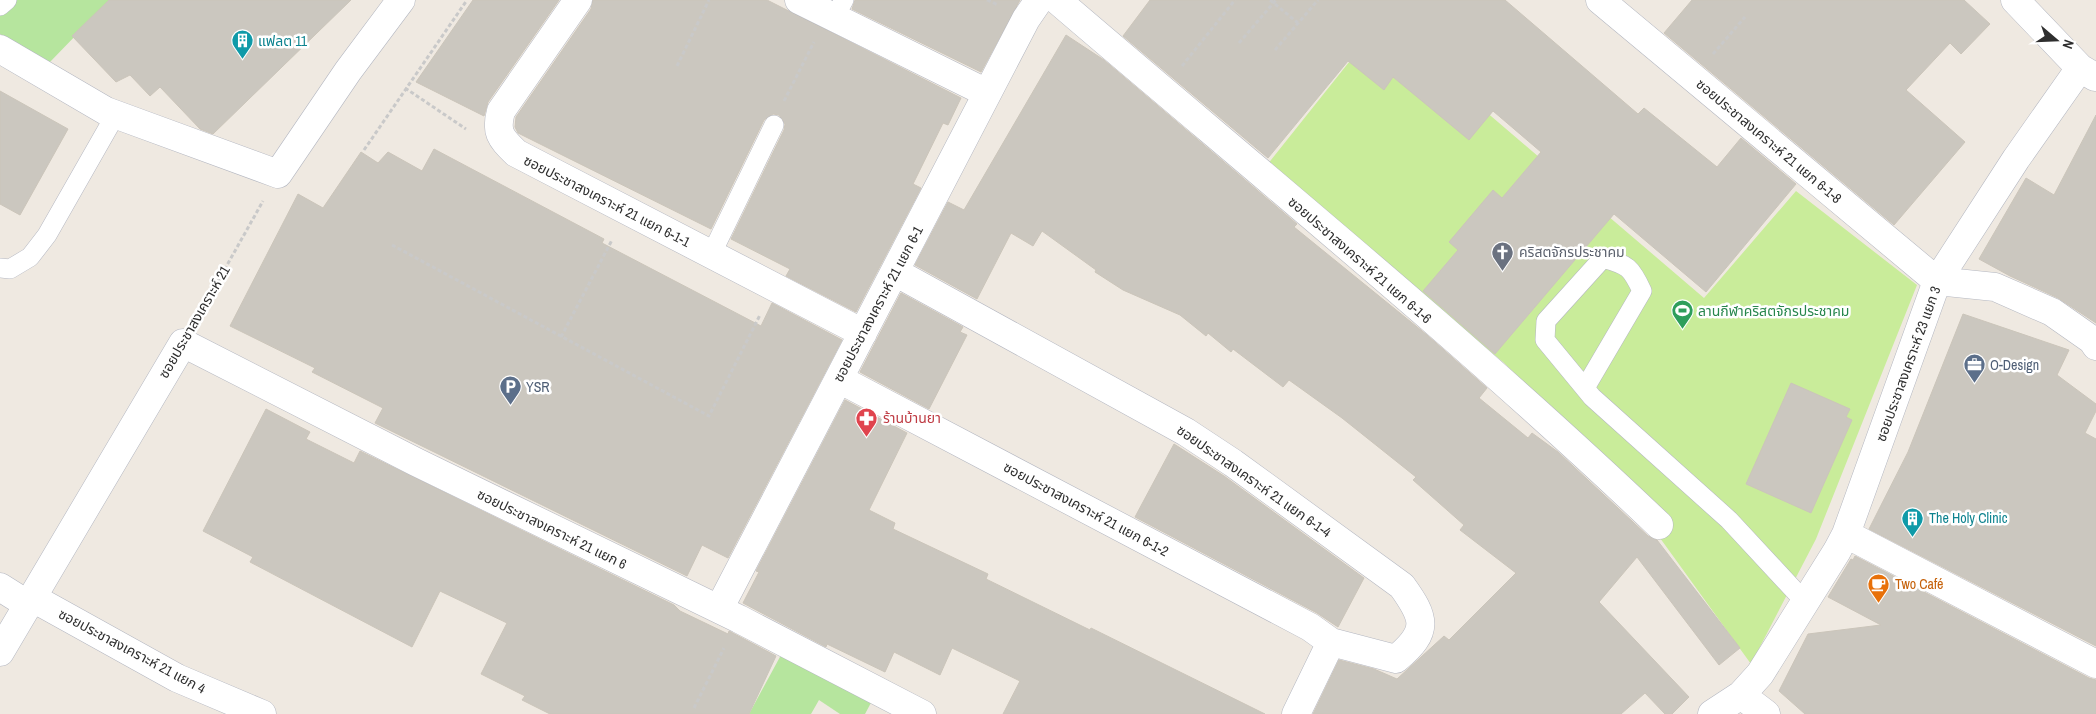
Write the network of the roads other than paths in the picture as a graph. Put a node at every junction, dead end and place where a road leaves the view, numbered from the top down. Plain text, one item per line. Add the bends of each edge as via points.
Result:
1 (7, 0) edge
2 (401, 0) edge
3 (578, 0) edge
4 (799, 0) edge
5 (1039, 0) edge
6 (1056, 0) edge
7 (1600, 0) edge
8 (2015, 0) edge
9 (0, 6) edge
10 (836, 11) edge
11 (0, 49) edge
12 (2088, 73) edge
13 (987, 93) junction
14 (116, 114) junction
15 (774, 125) dead end
16 (711, 255) junction
17 (0, 268) edge
18 (894, 272) junction
19 (1937, 281) junction
20 (863, 333) junction
21 (183, 343) joint
22 (2096, 346) edge
23 (839, 379) junction
24 (1584, 388) junction
25 (1659, 525) dead end
26 (1846, 534) junction
27 (0, 587) edge
28 (29, 600) junction
29 (1806, 603) junction
30 (729, 614) junction
31 (1330, 642) junction
32 (0, 652) edge
33 (2096, 664) edge
34 (1741, 695) junction
35 (262, 714) edge
36 (922, 714) edge
37 (1296, 714) edge
38 (1712, 714) edge
39 (1766, 714) edge

1 - 9 lane
2 - 14 street via 278,174
3 - 16 street, ซอยประชาสงเคราะห์ 21 แยก 6-1-1 via 501,111 498,128 502,139 516,153
4 - 10 street
5 - 13 street, ซอยประชาสงเคราะห์ 21 แยก 6-1
6 - 25 street, ซอยประชาสงเคราะห์ 21 แยก 6-1-6 via 1488,370
7 - 19 street, ซอยประชาสงเคราะห์ 21 แยก 6-1-8
8 - 12 street, ซอยประชาสงเคราะห์ 23 แยก 3
10 - 13 street
11 - 14 street
12 - 19 street, ซอยประชาสงเคราะห์ 23 แยก 3 via 2016,159
13 - 18 street, ซอยประชาสงเคราะห์ 21 แยก 6-1
14 - 17 lane via 47,235 30,257 10,269
15 - 16 lane
16 - 20 street, ซอยประชาสงเคราะห์ 21 แยก 6-1-1
18 - 20 street, ซอยประชาสงเคราะห์ 21 แยก 6-1
18 - 31 street, ซอยประชาสงเคราะห์ 21 แยก 6-1-4 via 1186,432 1234,463 1402,586 1420,611 1420,626 1412,646 1396,659
19 - 22 street via 1995,287 2052,312
19 - 26 street, ซอยประชาสงเคราะห์ 23 แยก 3
20 - 23 street, ซอยประชาสงเคราะห์ 21 แยก 6-1
21 - 28 street, ซอยประชาสงเคราะห์ 21
21 - 30 street, ซอยประชาสงเคราะห์ 21 แยก 6 via 424,466
23 - 30 street, ซอยประชาสงเคราะห์ 21 แยก 6-1
23 - 31 street, ซอยประชาสงเคราะห์ 21 แยก 6-1-2 via 1310,627
24 - 24 lane via 1642,291 1633,271 1619,262 1603,258 1546,321 1544,340
24 - 29 lane via 1729,520
26 - 29 street, ซอยประชาสงเคราะห์ 23 แยก 3
26 - 33 street
27 - 28 street, ซอยประชาสงเคราะห์ 21 แยก 4
28 - 32 street, ซอยประชาสงเคราะห์ 21
28 - 35 street, ซอยประชาสงเคราะห์ 21 แยก 4 via 176,678
29 - 34 street, ซอยประชาสงเคราะห์ 23 แยก 3 via 1760,674
30 - 36 street, ซอยประชาสงเคราะห์ 21 แยก 6
31 - 37 street
34 - 38 street, ซอยประชาสงเคราะห์ 23 แยก 3
34 - 39 street

